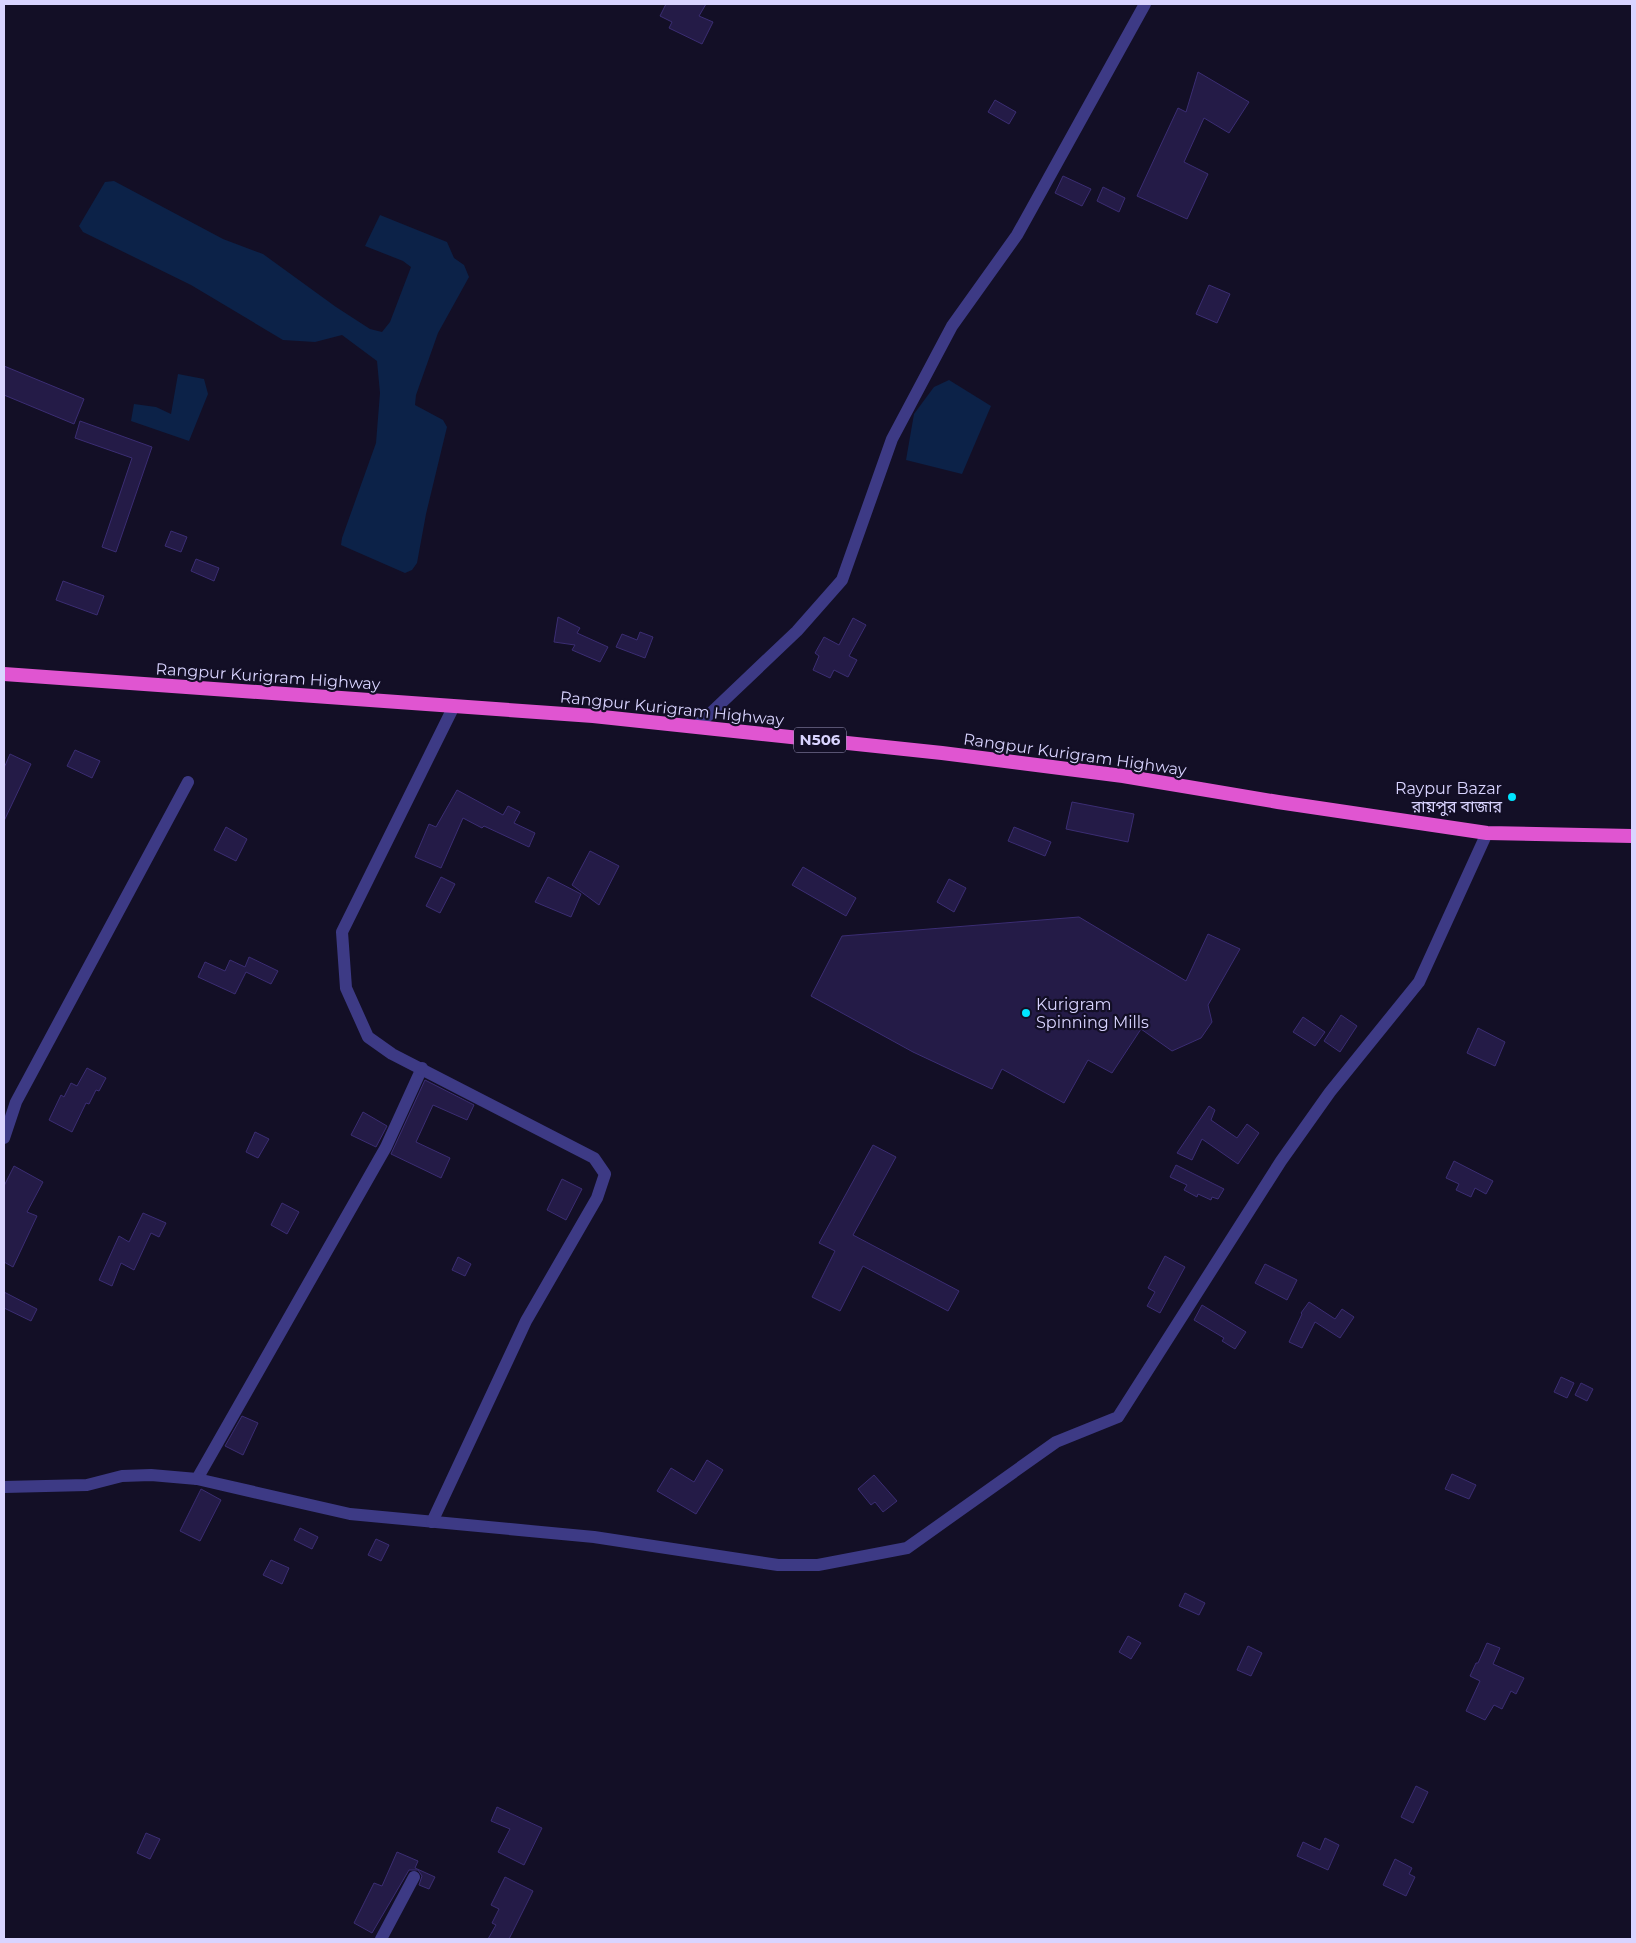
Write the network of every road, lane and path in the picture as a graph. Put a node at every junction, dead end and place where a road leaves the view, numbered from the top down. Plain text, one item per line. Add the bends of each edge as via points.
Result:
1 (1144, 4) edge
2 (4, 674) edge
3 (454, 706) junction
4 (696, 727) junction
5 (188, 782) dead end
6 (1487, 832) junction
7 (1632, 836) edge
8 (422, 1068) junction
9 (4, 1138) edge
10 (197, 1478) junction
11 (4, 1487) edge
12 (432, 1522) junction
13 (414, 1877) dead end
14 (382, 1939) edge

1 - 4 street via 1018,235 952,326 892,439 842,580 797,631
2 - 3 highway, Rangpur Kurigram Highway / N506
3 - 4 highway, Rangpur Kurigram Highway / N506
3 - 8 street via 342,932 346,988 368,1037 392,1054
4 - 6 highway, Rangpur Kurigram Highway / N506 via 1123,776
5 - 9 street via 16,1102
6 - 7 highway, Rangpur Kurigram Highway / N506
6 - 12 street via 1419,982 1330,1092 1281,1161 1118,1417 1056,1442 907,1548 818,1565 778,1565 594,1537
8 - 10 street via 386,1147
8 - 12 street via 594,1158 605,1174 597,1198 526,1321
10 - 11 street via 122,1476 87,1485
10 - 12 street via 350,1514
13 - 14 street

